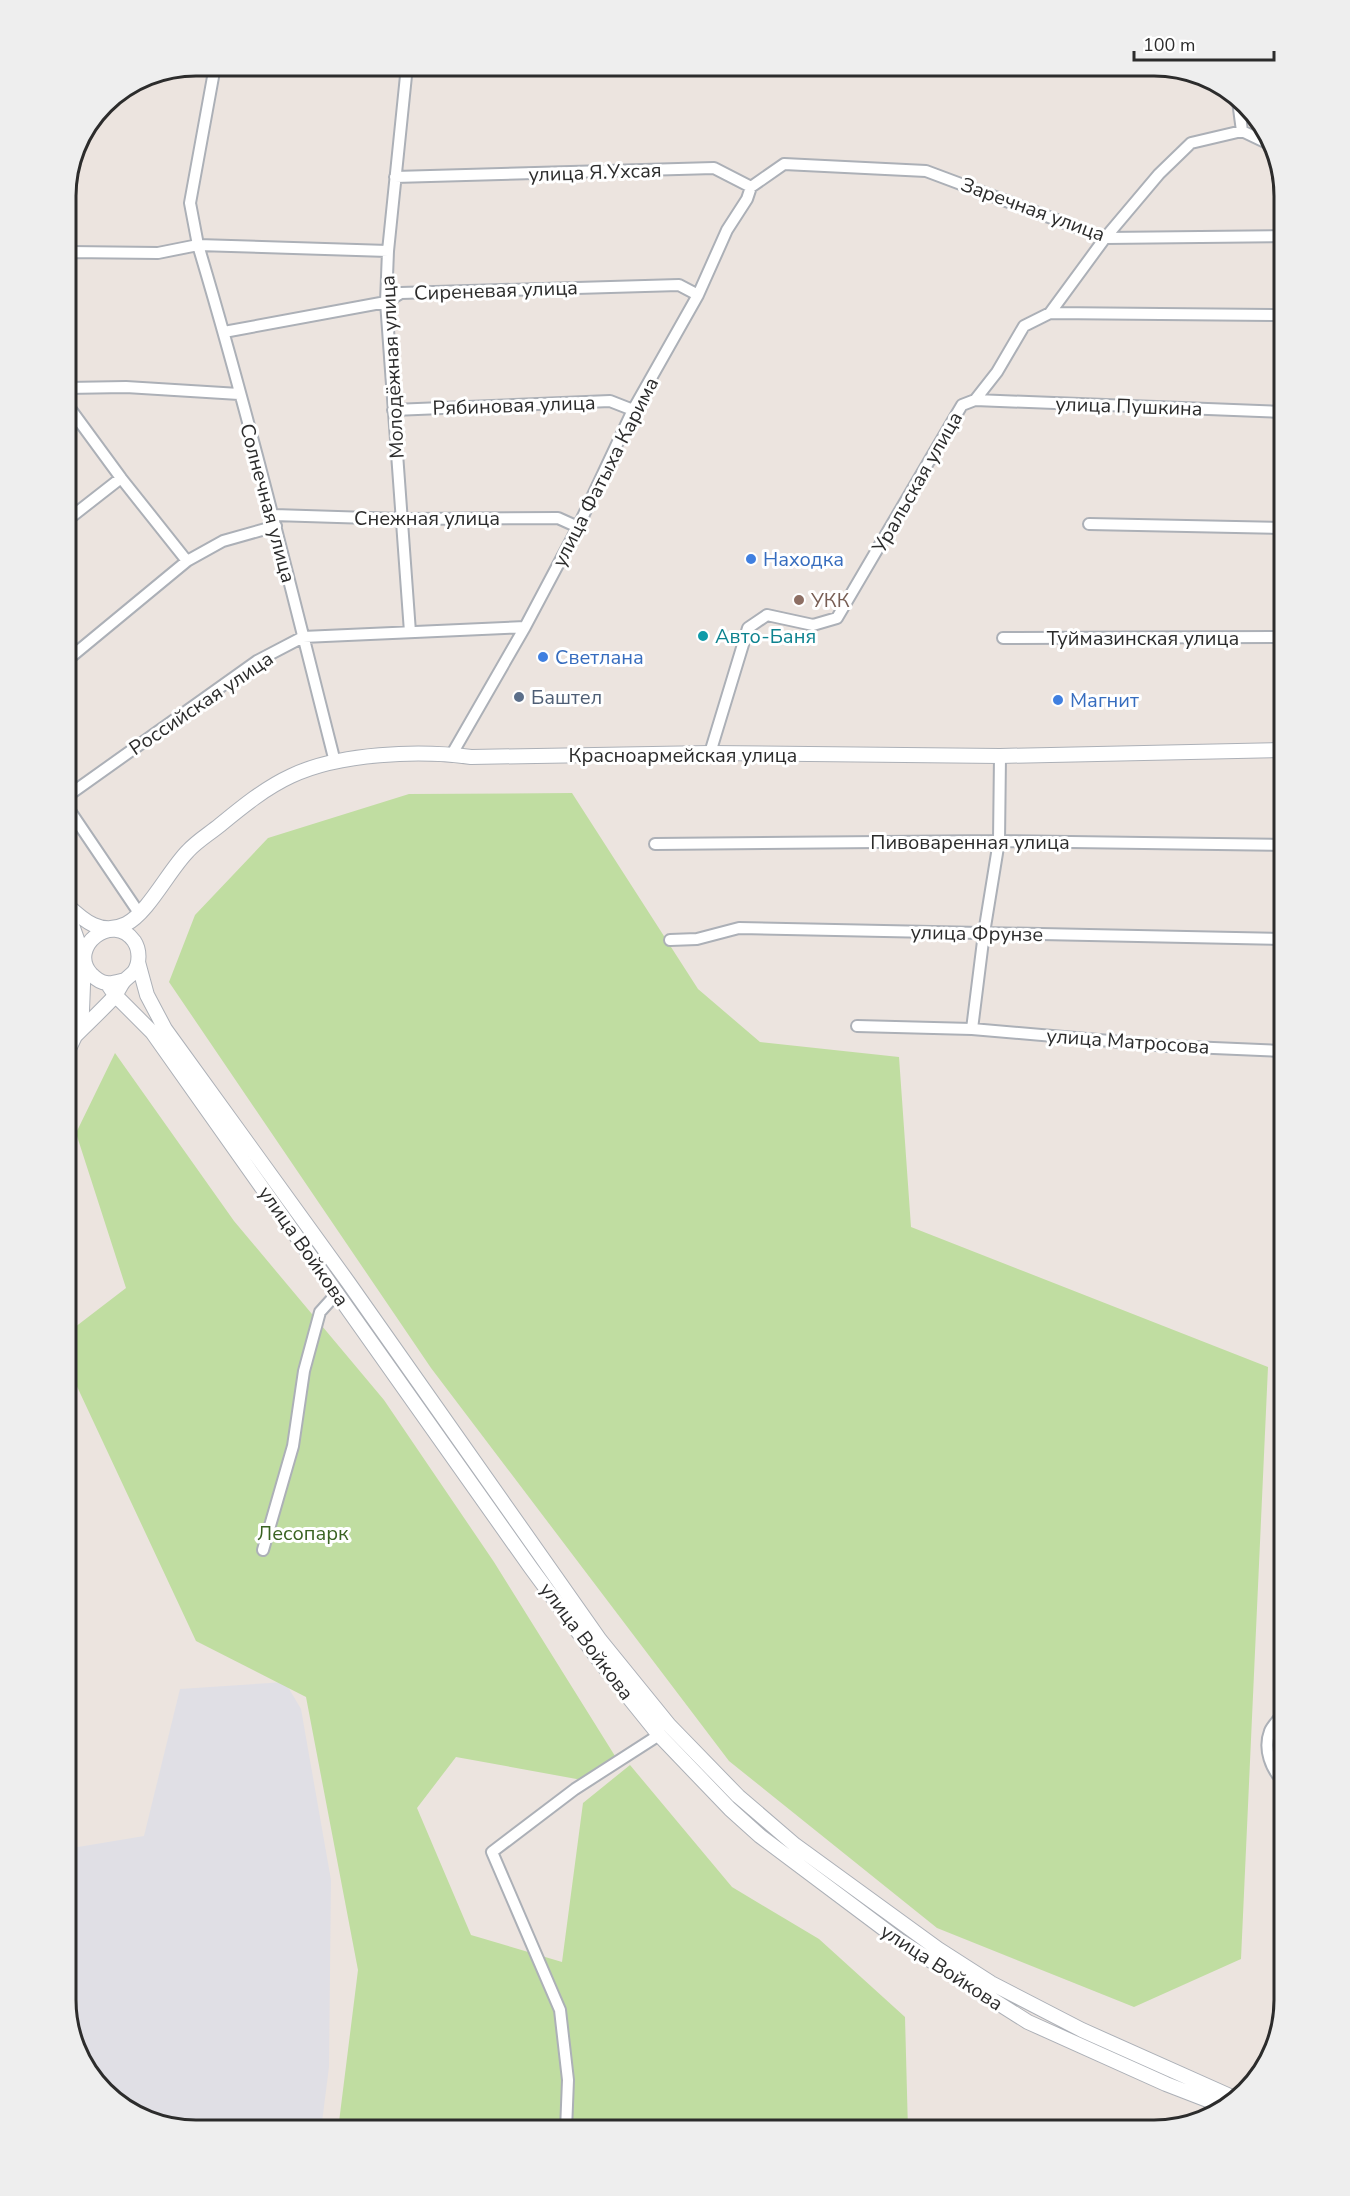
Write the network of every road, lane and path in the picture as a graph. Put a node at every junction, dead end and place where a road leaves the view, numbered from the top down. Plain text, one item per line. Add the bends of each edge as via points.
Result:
1 (213, 76) edge
2 (405, 76) edge
3 (1240, 113) edge
4 (1242, 131) junction
5 (1258, 139) edge
6 (396, 177) junction
7 (751, 187) junction
8 (1274, 236) edge
9 (1105, 238) junction
10 (198, 245) junction
11 (388, 251) junction
12 (77, 252) edge
13 (698, 295) junction
14 (386, 302) junction
15 (1050, 313) junction
16 (1274, 315) edge
17 (224, 332) junction
18 (77, 388) edge
19 (239, 394) junction
20 (975, 400) junction
21 (393, 410) junction
22 (633, 410) junction
23 (1274, 412) edge
24 (77, 418) edge
25 (121, 478) junction
26 (77, 513) edge
27 (401, 519) junction
28 (275, 521) junction
29 (1089, 524) dead end
30 (578, 527) junction
31 (1274, 528) edge
32 (187, 561) junction
33 (525, 627) junction
34 (410, 632) junction
35 (303, 637) junction
36 (1003, 638) dead end
37 (1274, 638) edge
38 (77, 652) edge
39 (1274, 750) edge
40 (710, 753) junction
41 (452, 754) junction
42 (1000, 756) junction
43 (334, 762) junction
44 (77, 789) edge
45 (77, 821) edge
46 (999, 841) junction
47 (655, 844) dead end
48 (1274, 845) edge
49 (140, 913) junction
50 (77, 914) edge
51 (110, 929) junction
52 (984, 933) junction
53 (77, 937) edge
54 (1274, 939) edge
55 (670, 940) dead end
56 (138, 957) junction
57 (84, 958) junction
58 (125, 980) junction
59 (107, 983) junction
60 (115, 995) junction
61 (857, 1026) dead end
62 (972, 1029) junction
63 (77, 1031) edge
64 (77, 1034) edge
65 (1274, 1051) edge
66 (338, 1292) junction
67 (263, 1550) dead end
68 (1274, 1726) edge
69 (659, 1735) junction
70 (1274, 1772) edge
71 (1227, 2095) edge
72 (1214, 2103) edge
73 (566, 2119) edge

1 - 10 street, Солнечная улица via 190,202
2 - 6 street, Молодёжная улица
3 - 4 street
4 - 5 street
4 - 9 street via 1191,143
6 - 7 street, улица Я.Ухсая via 714,168
6 - 11 street, Молодёжная улица
7 - 9 street, Заречная улица via 784,164 927,171
7 - 13 street, улица Фатыха Карима
8 - 9 street, Заречная улица
9 - 15 street
10 - 11 street
10 - 12 street via 158,253
10 - 17 street, Солнечная улица
11 - 14 street, Молодёжная улица
13 - 14 street, Сиреневая улица via 680,285 401,293
13 - 22 street, улица Фатыха Карима
14 - 17 street, Сиреневая улица
14 - 21 street, Молодёжная улица
15 - 16 street, Уральская улица
15 - 20 street, Уральская улица via 1024,326
17 - 19 street, Солнечная улица
18 - 19 street
19 - 28 street, Солнечная улица
20 - 23 street, улица Пушкина
20 - 40 street, Уральская улица via 962,405 837,618 813,625 766,615 748,628
21 - 22 street, Рябиновая улица via 610,401
21 - 27 street, Молодёжная улица
22 - 30 street, улица Фатыха Карима
24 - 25 street
25 - 26 street
25 - 32 street
27 - 28 street, Снежная улица
27 - 30 street, Снежная улица via 558,518
27 - 34 street, Молодёжная улица
28 - 32 street, Снежная улица
28 - 35 street, Солнечная улица
29 - 31 street
30 - 33 street, улица Фатыха Карима
32 - 38 street, Снежная улица
33 - 34 street, Российская улица
33 - 41 street, улица Фатыха Карима
34 - 35 street, Российская улица
35 - 43 street, Солнечная улица
35 - 44 street, Российская улица via 257,661
36 - 37 street, Туймазинская улица
39 - 42 main road, Красноармейская улица
40 - 41 main road, Красноармейская улица via 471,757
40 - 42 main road, Красноармейская улица
41 - 43 main road, Красноармейская улица via 391,754
42 - 46 street
43 - 49 main road, Красноармейская улица via 292,775 254,797 188,851
45 - 49 street
46 - 47 street, Пивоваренная улица
46 - 48 street, Пивоваренная улица
46 - 52 street
49 - 51 main road
49 - 56 main road
50 - 51 main road via 95,926
51 - 56 main road via 119,930 135,942
51 - 57 main road via 96,934 87,945
52 - 54 street, улица Фрунзе
52 - 55 street, улица Фрунзе via 740,928 697,939
52 - 62 street
53 - 57 main road
56 - 58 main road via 133,972
56 - 71 main road, улица Войкова via 147,995 165,1029 600,1640 669,1725 738,1796 795,1845 938,1949 991,1983 1082,2031
57 - 59 main road via 96,979
57 - 63 main road via 82,1011
58 - 59 main road
58 - 60 main road
59 - 60 main road, улица Войкова
60 - 64 main road
60 - 66 main road, улица Войкова via 152,1032
61 - 62 street, улица Матросова
62 - 65 street, улица Матросова via 1167,1046
66 - 67 street via 320,1312 304,1371 293,1446
66 - 69 main road, улица Войкова via 531,1568
68 - 70 street via 1268,1751
69 - 72 main road, улица Войкова via 760,1836 900,1941 1028,2022
69 - 73 street via 575,1789 492,1852 561,2010 568,2079

